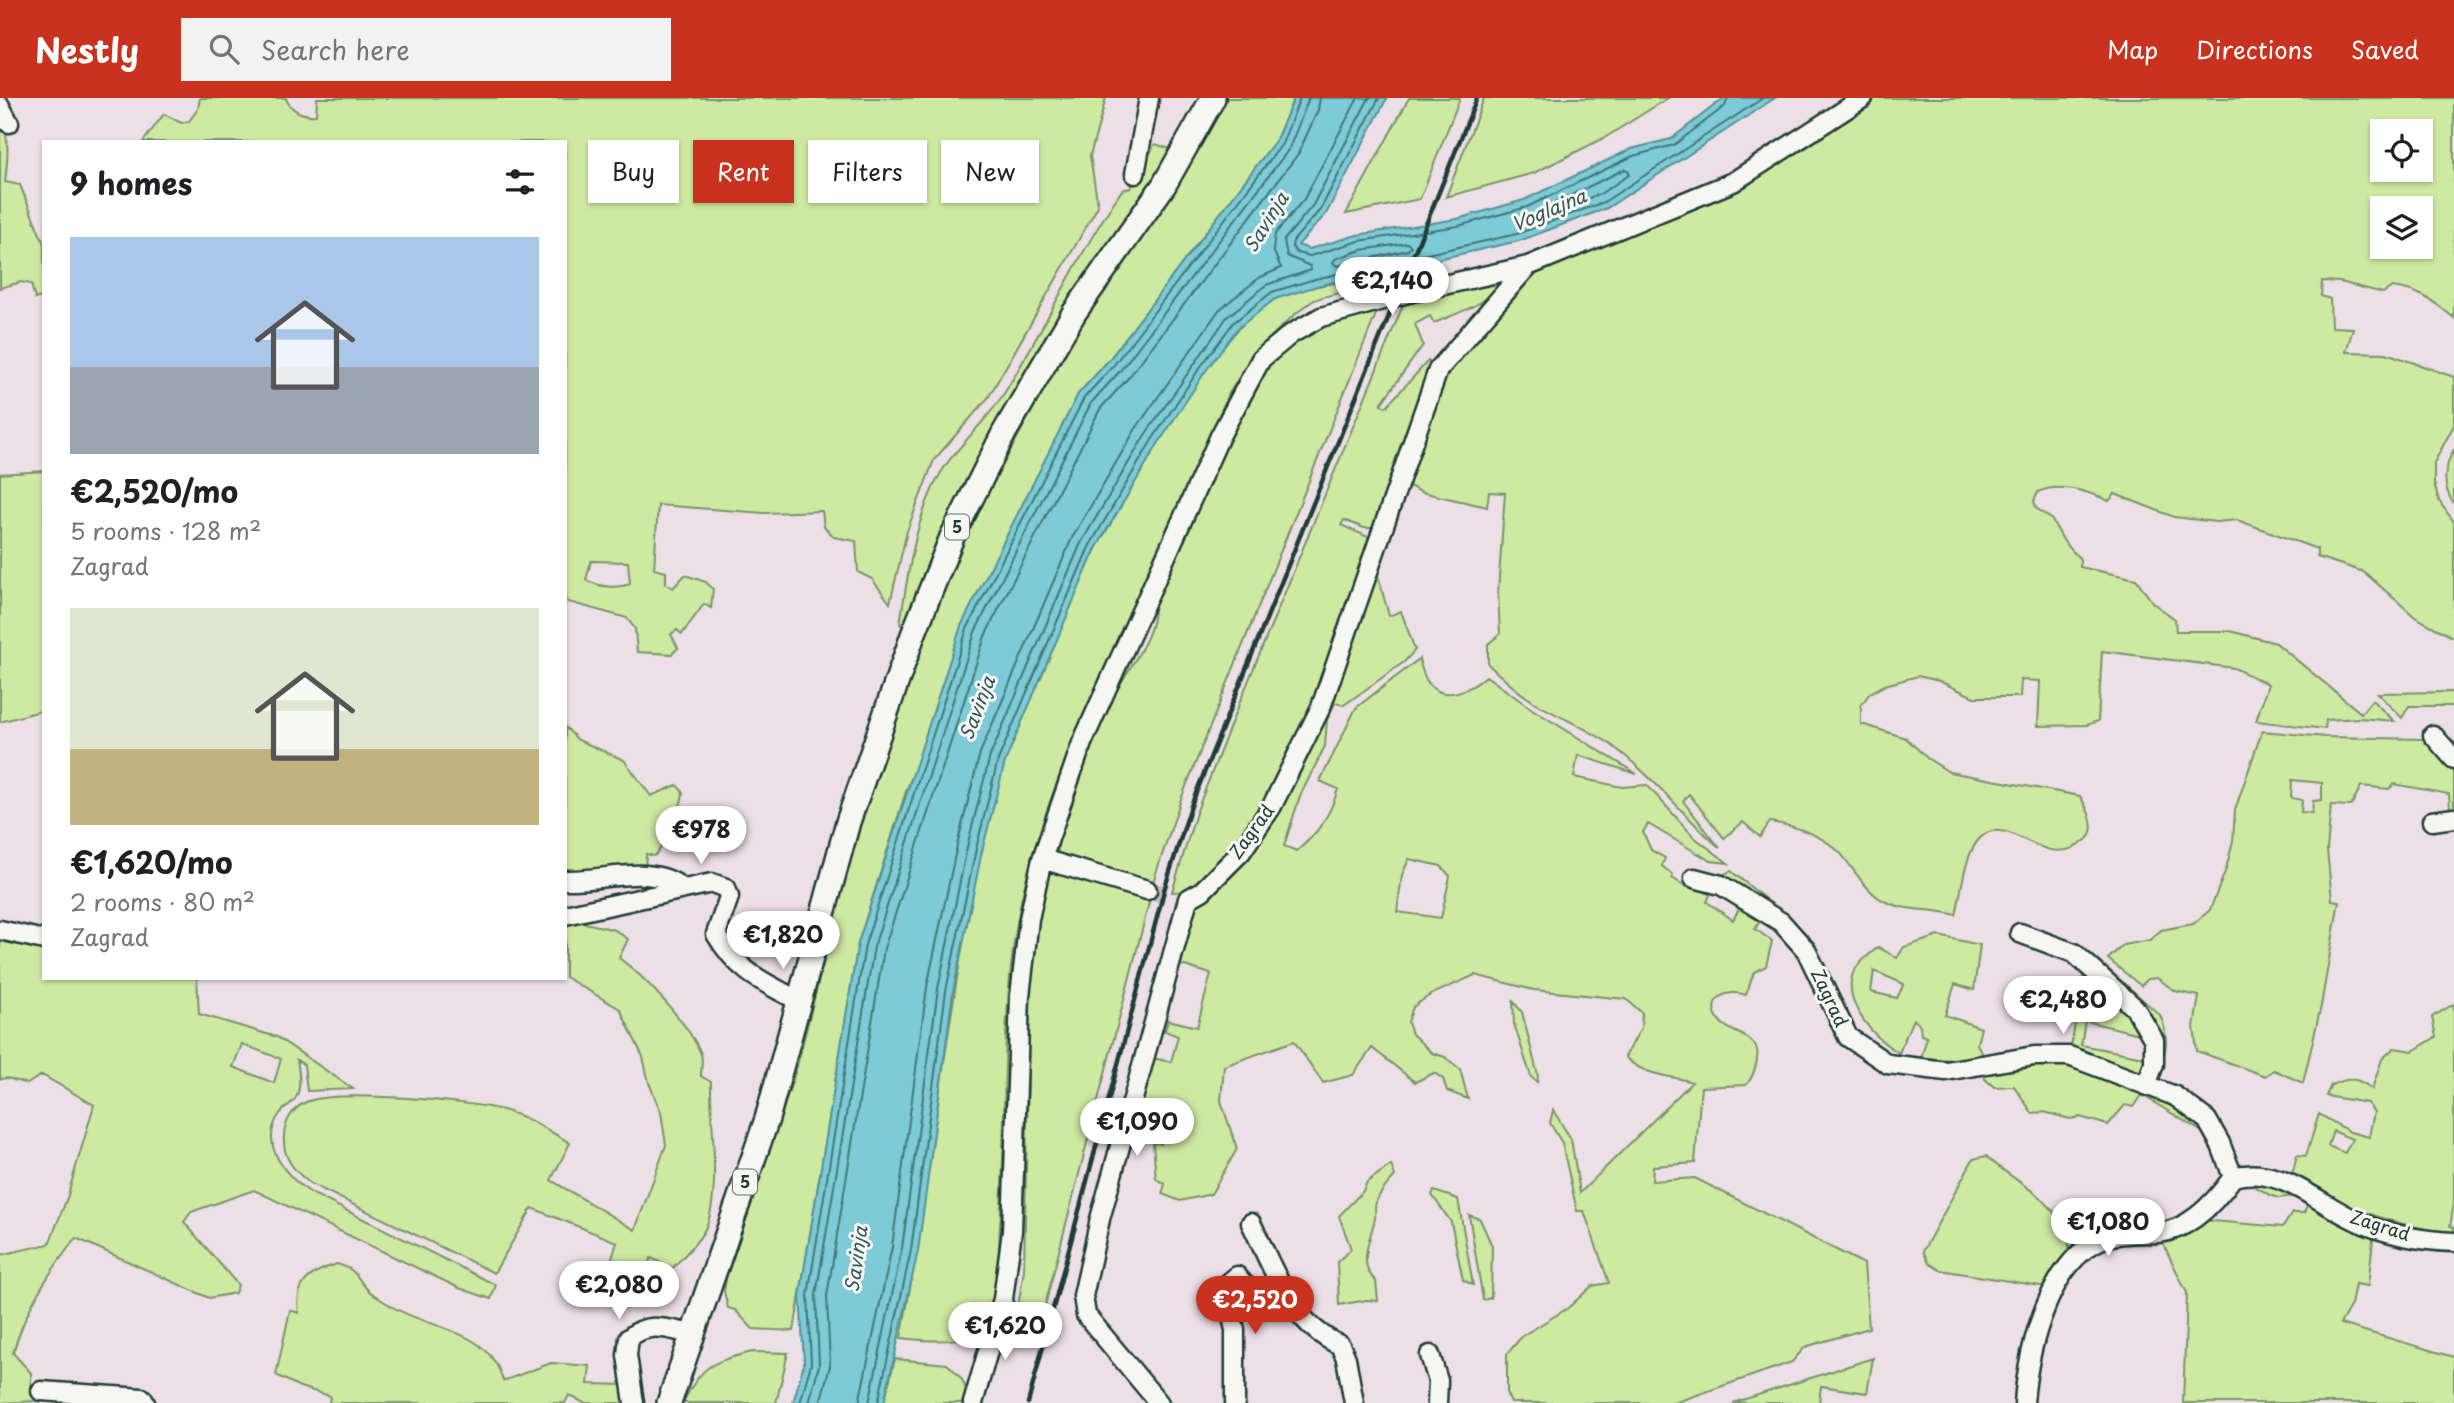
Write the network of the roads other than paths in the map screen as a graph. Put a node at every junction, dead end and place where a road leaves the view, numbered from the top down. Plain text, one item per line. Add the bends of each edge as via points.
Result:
1 (1149, 98) edge
2 (1213, 98) edge
3 (1863, 98) edge
4 (1135, 174) dead end
5 (1528, 266) junction
6 (2433, 735) dead end
7 (2454, 759) edge
8 (2454, 818) edge
9 (2432, 821) dead end
10 (1042, 859) junction
11 (1694, 877) dead end
12 (567, 880) edge
13 (683, 889) junction
14 (1147, 890) tunnel mouth
15 (567, 915) edge
16 (0, 930) edge
17 (2020, 933) dead end
18 (42, 940) edge
19 (801, 1002) junction
20 (2147, 1083) junction
21 (2233, 1177) junction
22 (1251, 1223) dead end
23 (2454, 1242) edge
24 (1286, 1294) junction
25 (693, 1335) junction
26 (1430, 1355) dead end
27 (41, 1391) dead end
28 (145, 1403) edge
29 (634, 1403) edge
30 (669, 1403) edge
31 (973, 1403) edge
32 (1159, 1403) edge
33 (1235, 1403) edge
34 (1354, 1403) edge
35 (1437, 1403) edge
36 (2024, 1403) edge

1 - 4 street
2 - 19 main road, 5 via 1164,185 1074,313 1004,433 953,537 913,635 848,822
3 - 5 street via 1733,182
5 - 10 street via 1321,317 1261,359 1220,436 1082,743
5 - 32 street, Zagrad via 1438,370 1321,707 1272,806 1241,852 1202,891 1180,897 1083,1296 1086,1315
6 - 7 street
8 - 9 street
10 - 14 street
10 - 31 street via 1020,996 1012,1231 1003,1299
11 - 20 street, Zagrad via 1721,885 1781,922 1806,950 1848,1037 1888,1064 1946,1072 2034,1056 2069,1056
12 - 13 street via 656,877 675,881
13 - 15 street
13 - 19 street via 712,883 726,888 729,897 716,934 746,974
16 - 18 street
17 - 20 street via 2074,953 2135,1008 2154,1040 2154,1064
19 - 25 main road, 5 via 767,1119
20 - 21 street, Zagrad via 2175,1096 2207,1120
21 - 23 street, Zagrad via 2250,1172 2290,1183 2357,1222 2431,1241
21 - 36 street via 2219,1198 2175,1228 2106,1237 2081,1251 2042,1313
22 - 24 street
24 - 33 street via 1273,1301 1255,1297 1237,1276 1225,1286 1235,1329
24 - 34 street via 1304,1322 1340,1345
25 - 29 street via 653,1326 640,1328 629,1338
25 - 30 main road, 5
26 - 35 street via 1438,1381
27 - 28 street via 142,1398

